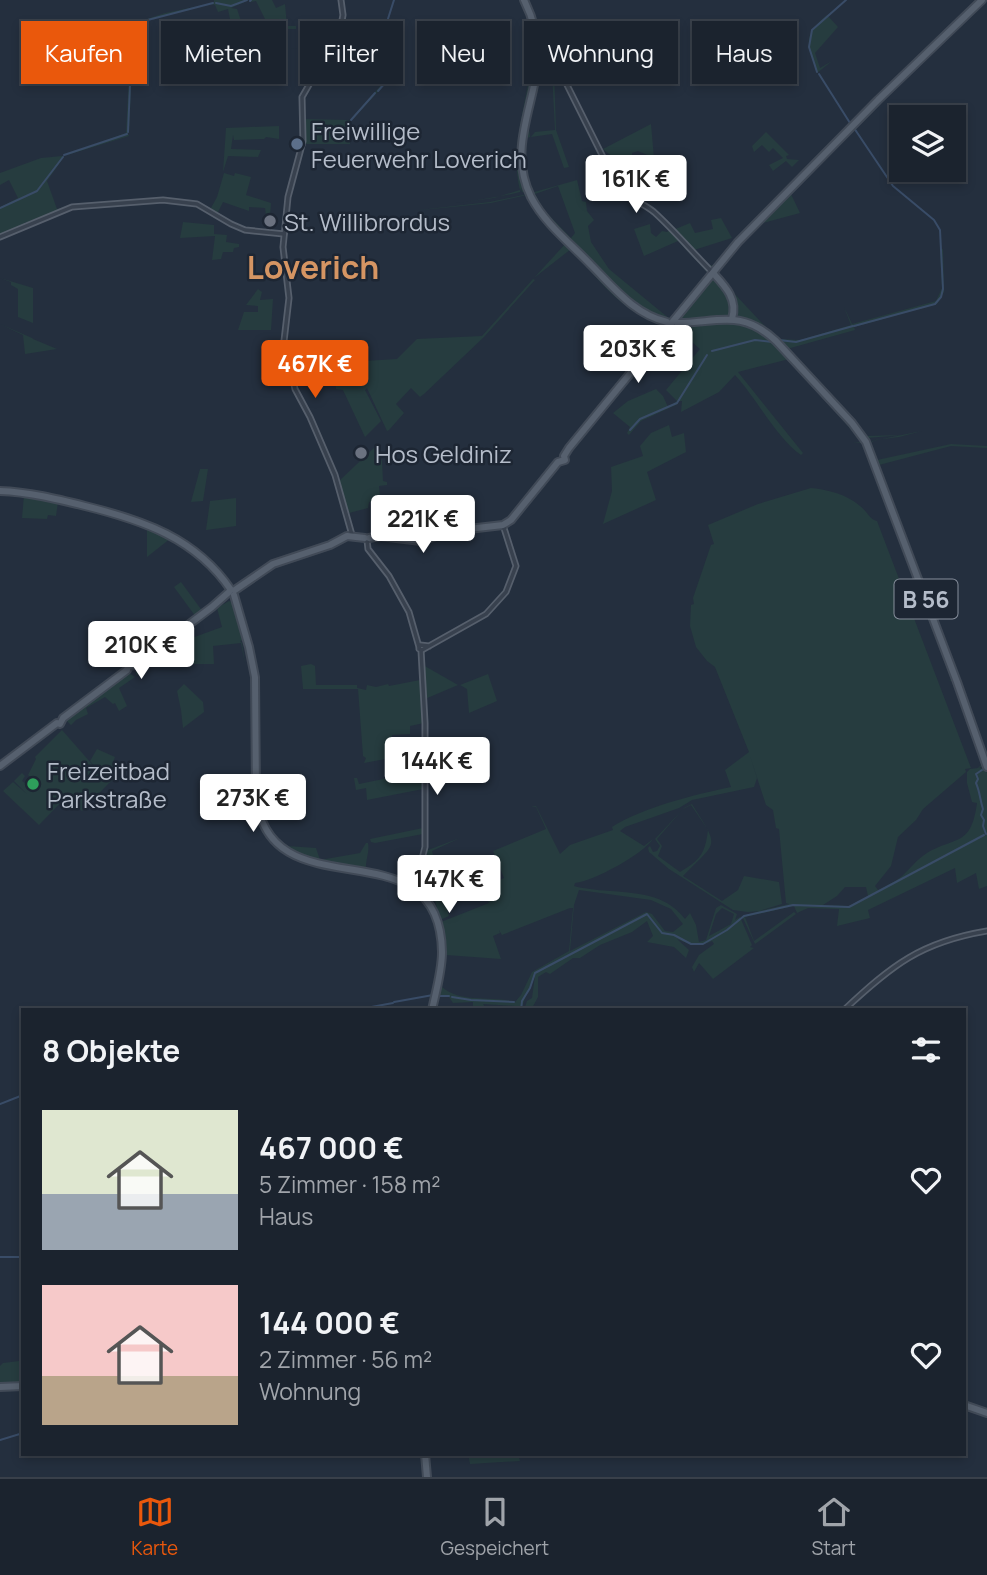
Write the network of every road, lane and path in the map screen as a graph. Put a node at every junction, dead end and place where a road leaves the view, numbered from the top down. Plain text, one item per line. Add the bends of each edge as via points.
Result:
1 (341, 0) edge
2 (524, 0) edge
3 (982, 0) edge
4 (533, 21) edge
5 (533, 84) edge
6 (566, 84) edge
7 (285, 234) junction
8 (0, 237) edge
9 (713, 273) junction
10 (733, 316) junction
11 (667, 322) dead end
12 (677, 323) dead end
13 (0, 491) edge
14 (503, 525) junction
15 (352, 536) junction
16 (367, 539) junction
17 (232, 593) junction
18 (421, 648) junction
19 (0, 766) edge
20 (987, 767) edge
21 (410, 886) junction
22 (987, 931) edge
23 (432, 1008) edge
24 (846, 1008) edge
25 (21, 1386) edge
26 (0, 1387) edge
27 (966, 1406) edge
28 (987, 1413) edge
29 (425, 1456) edge
30 (427, 1477) edge

1 - 7 street via 339,33 303,92 303,141 289,191
2 - 4 main road
3 - 9 main road via 744,236
5 - 11 main road via 520,146 531,196 544,217 626,301
6 - 9 street via 618,187 652,211
7 - 8 street via 248,231 186,201 156,200 65,208
7 - 15 street via 289,298 285,346 296,393 319,438
9 - 10 main road via 730,293
9 - 14 main road
10 - 12 main road
10 - 20 main road, B 56 via 759,327 776,341 866,442
13 - 17 main road via 66,502 159,529 205,559
14 - 16 main road via 451,531 421,541
14 - 18 street via 516,566 506,592 486,614
15 - 16 main road
15 - 17 main road via 270,566
16 - 18 street via 368,549 409,612
17 - 19 main road
17 - 21 main road via 255,677 257,807 270,835 286,852 306,862 390,876
18 - 21 street via 425,847
21 - 23 main road via 427,902 440,930 442,959
22 - 24 street via 913,954
25 - 26 main road
27 - 28 main road
29 - 30 main road

